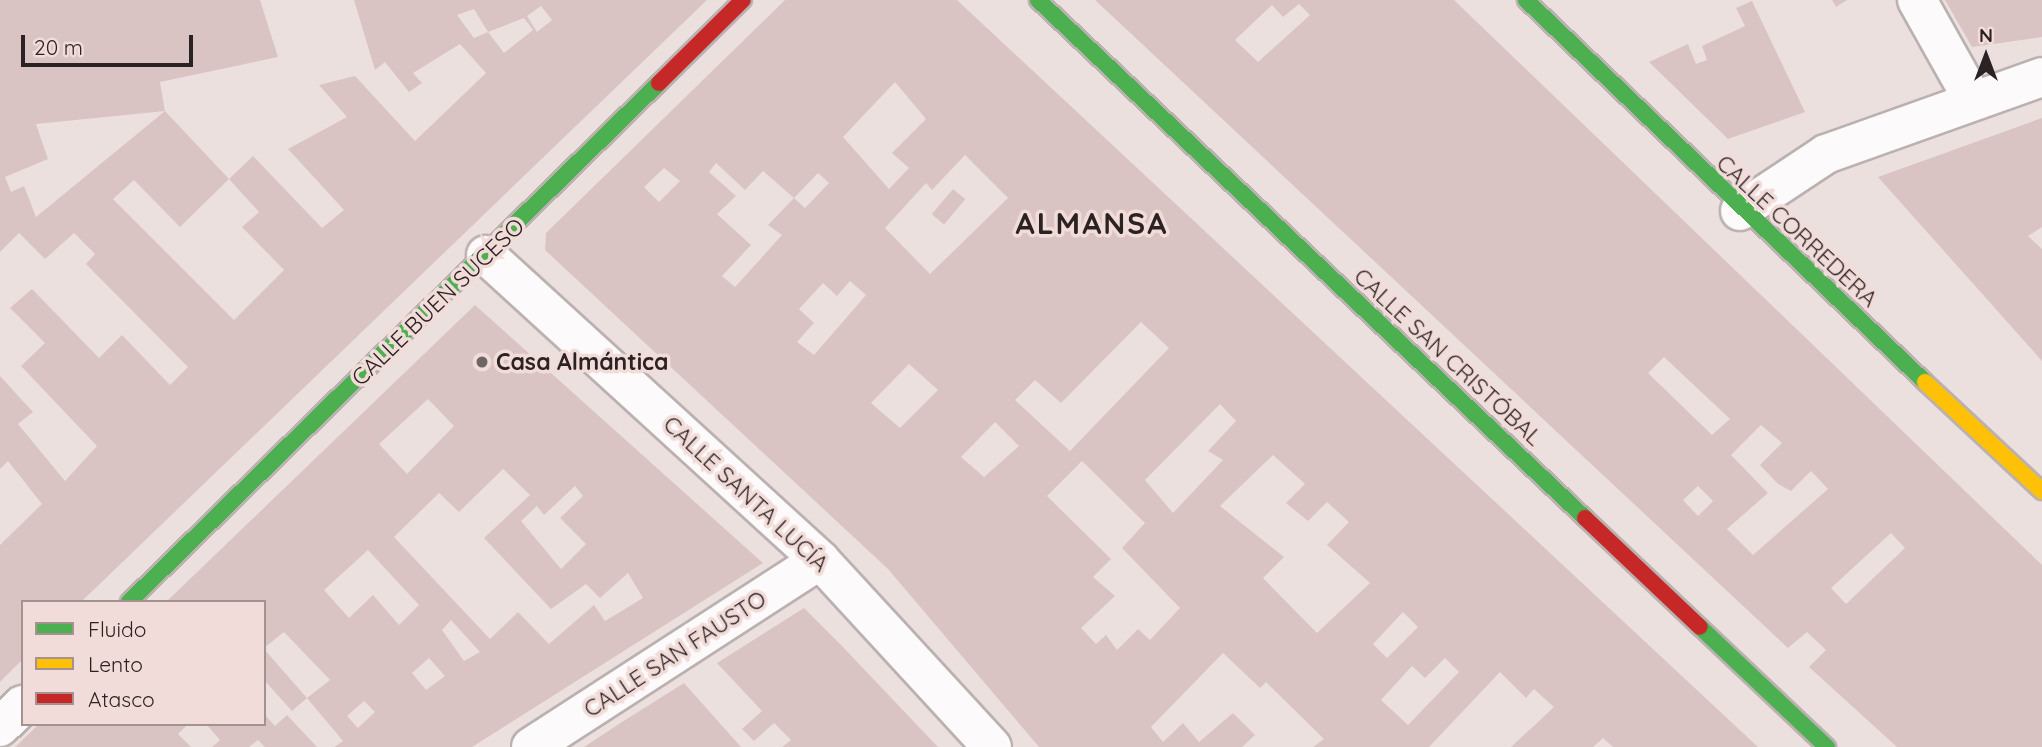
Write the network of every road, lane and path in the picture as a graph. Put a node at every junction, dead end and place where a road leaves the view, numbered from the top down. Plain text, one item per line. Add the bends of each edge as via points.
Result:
1 (744, 0) edge
2 (1038, 0) edge
3 (1526, 0) edge
4 (1917, 0) edge
5 (2042, 77) edge
6 (1972, 98) junction
7 (1740, 211) junction
8 (486, 255) junction
9 (2042, 491) edge
10 (820, 560) junction
11 (131, 600) edge
12 (21, 707) edge
13 (0, 727) edge
14 (531, 747) edge
15 (992, 747) edge
16 (1827, 747) edge

1 - 8 street, CALLE BUEN SUCESO
2 - 16 street, CALLE SAN CRISTÓBAL
3 - 7 street, CALLE CORREDERA
4 - 6 street
5 - 6 street
6 - 7 street via 1826,154
7 - 9 street, CALLE CORREDERA
8 - 10 street, CALLE SANTA LUCÍA
8 - 11 street, CALLE BUEN SUCESO
10 - 14 street, CALLE SAN FAUSTO
10 - 15 street, CALLE SANTA LUCÍA
12 - 13 street

